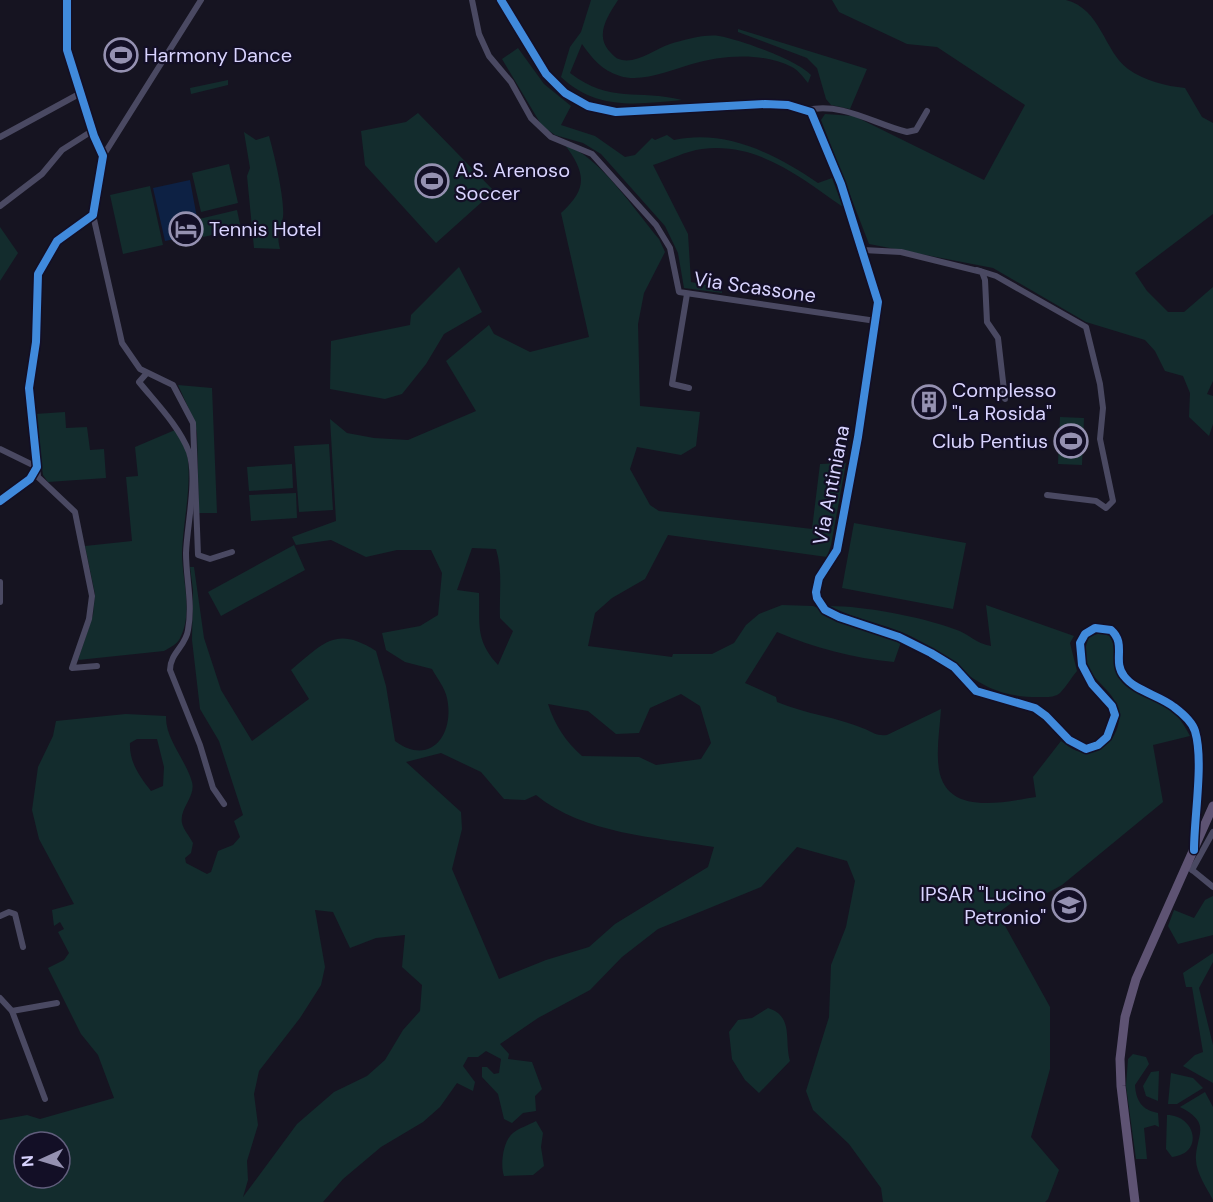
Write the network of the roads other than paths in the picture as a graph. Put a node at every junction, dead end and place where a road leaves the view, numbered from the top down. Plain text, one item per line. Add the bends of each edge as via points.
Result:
1 (67, 0) edge
2 (201, 0) edge
3 (472, 0) edge
4 (501, 0) edge
5 (80, 94) junction
6 (807, 110) junction
7 (927, 111) dead end
8 (92, 131) junction
9 (0, 137) edge
10 (103, 156) junction
11 (0, 206) edge
12 (93, 215) junction
13 (863, 250) junction
14 (977, 270) junction
15 (687, 294) junction
16 (876, 321) junction
17 (146, 374) junction
18 (689, 387) dead end
19 (1005, 399) dead end
20 (0, 448) edge
21 (37, 467) junction
22 (1047, 495) dead end
23 (0, 501) edge
24 (232, 552) dead end
25 (0, 582) edge
26 (0, 602) edge
27 (97, 666) dead end
28 (225, 804) dead end
29 (1213, 806) edge
30 (1213, 832) edge
31 (1194, 850) junction
32 (1189, 867) junction
33 (1213, 887) edge
34 (0, 916) edge
35 (23, 947) dead end
36 (0, 998) edge
37 (57, 1003) dead end
38 (12, 1011) junction
39 (45, 1099) dead end
40 (1135, 1202) edge

1 - 5 street via 65,43
2 - 10 street
3 - 15 street, Via Scassone via 479,34 489,56 511,82 537,126 597,159 663,234 677,288
4 - 6 street via 550,78 565,93 588,106 616,112 765,105
5 - 8 street
5 - 9 street
6 - 7 street via 819,107 855,113 907,132 916,130
6 - 13 street, Via Antiniana via 813,115 841,184
8 - 10 street
8 - 11 street via 62,150 42,174
10 - 12 street
12 - 17 street via 118,333 129,355
12 - 21 street via 57,241 38,274 36,342 29,387
13 - 14 street via 901,252
13 - 16 street, Via Antiniana via 875,286
14 - 19 street via 985,280 987,322 998,338
14 - 22 street via 996,276 1086,327 1100,384 1100,439 1113,501 1106,508 1096,501
15 - 16 street, Via Scassone
15 - 18 street via 672,384
16 - 31 street, Via Antiniana via 837,550 817,586 820,603 839,617 931,653 954,667 976,691 1035,708 1069,741 1086,748 1107,737 1114,716 1112,706 1092,684 1082,665 1080,644 1085,634 1095,628 1111,630 1119,640 1119,664 1125,677 1131,684 1165,699 1191,723 1195,732
17 - 24 street via 173,385 193,423 198,555 210,559
17 - 28 street via 139,382 178,431 190,461 186,551 189,629 171,659 170,670 201,745 213,788
20 - 21 street
21 - 23 street via 30,479
21 - 27 street via 38,477 75,512 92,596 89,619 72,668
25 - 26 street
29 - 31 main road
30 - 32 street
31 - 32 main road
32 - 33 street
32 - 40 main road via 1136,979 1125,1017 1121,1086
34 - 35 street via 15,914
36 - 38 street
37 - 38 street
38 - 39 street

